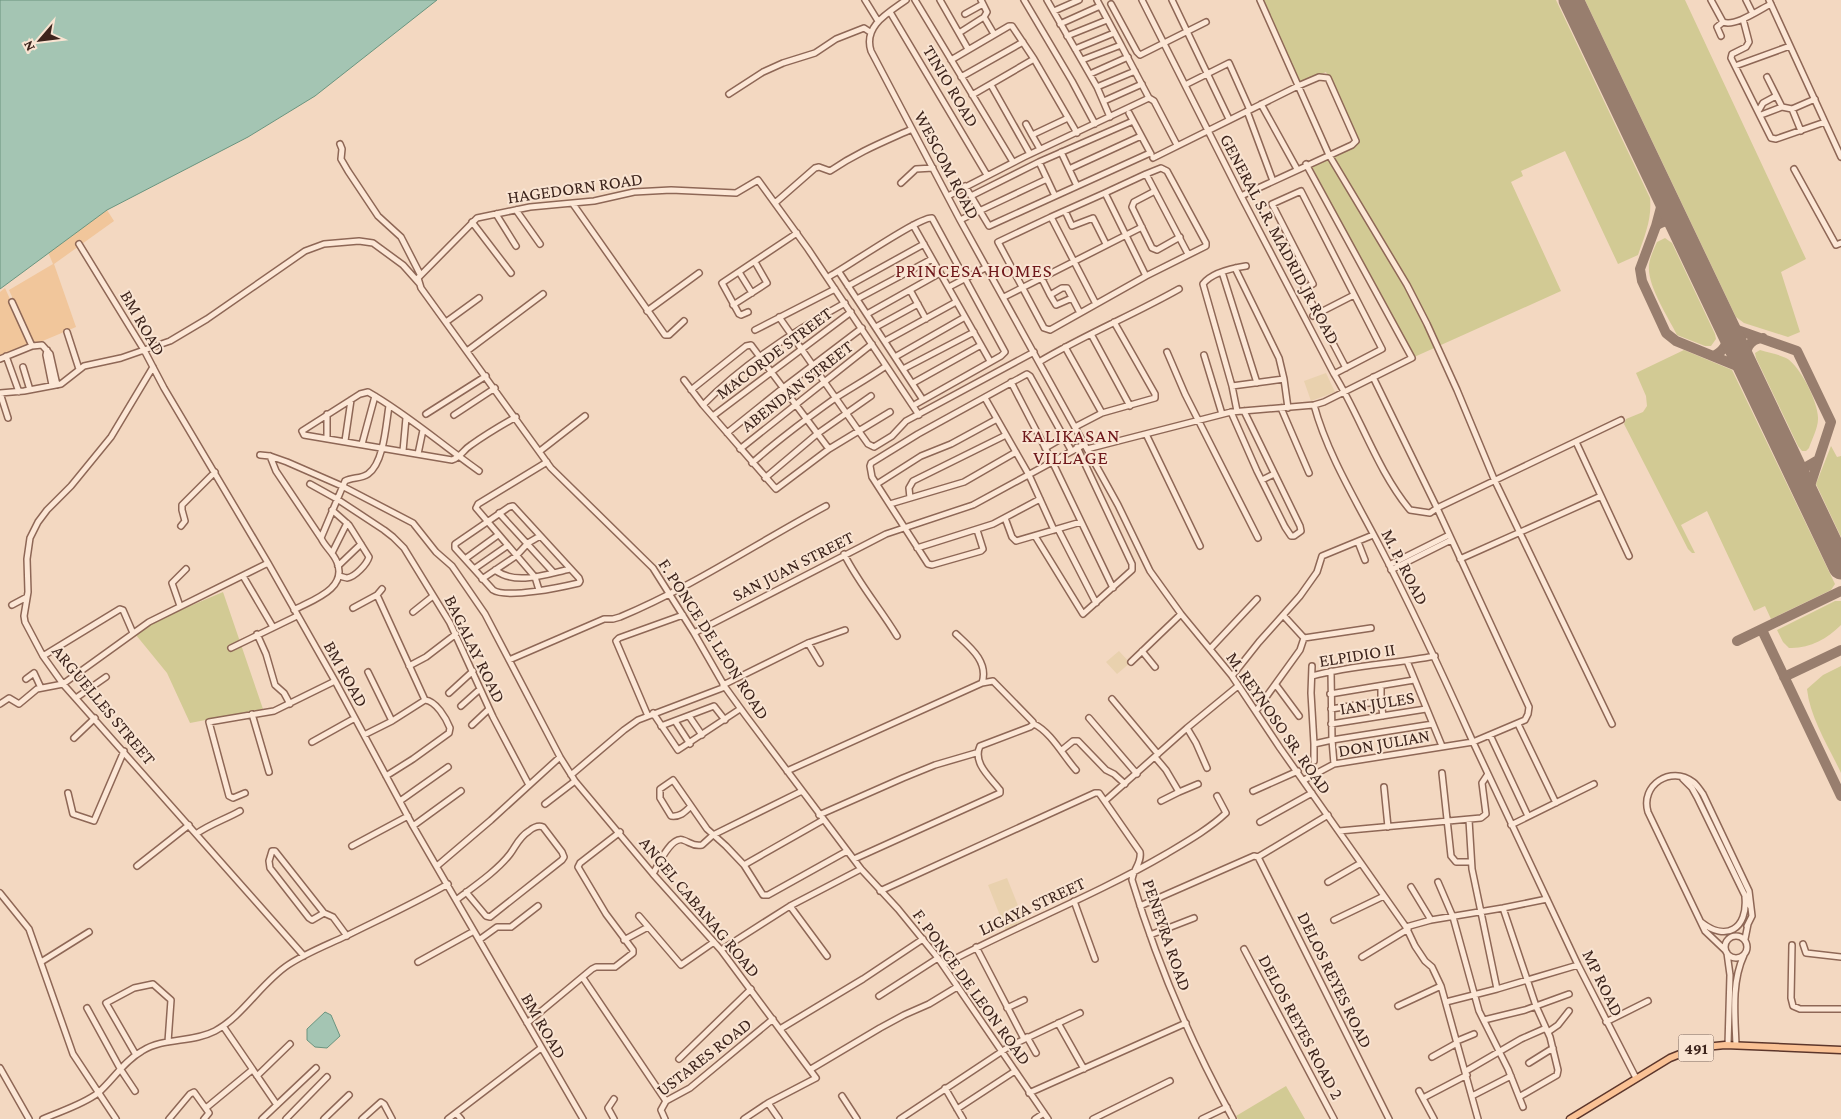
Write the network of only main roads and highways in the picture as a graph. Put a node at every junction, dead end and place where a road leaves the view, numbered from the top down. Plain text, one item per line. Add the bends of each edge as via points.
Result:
1 (1841, 1050) edge
2 (1570, 1119) edge

1 - 2 main road, 491 via 1736,1045 1711,1045 1688,1050

